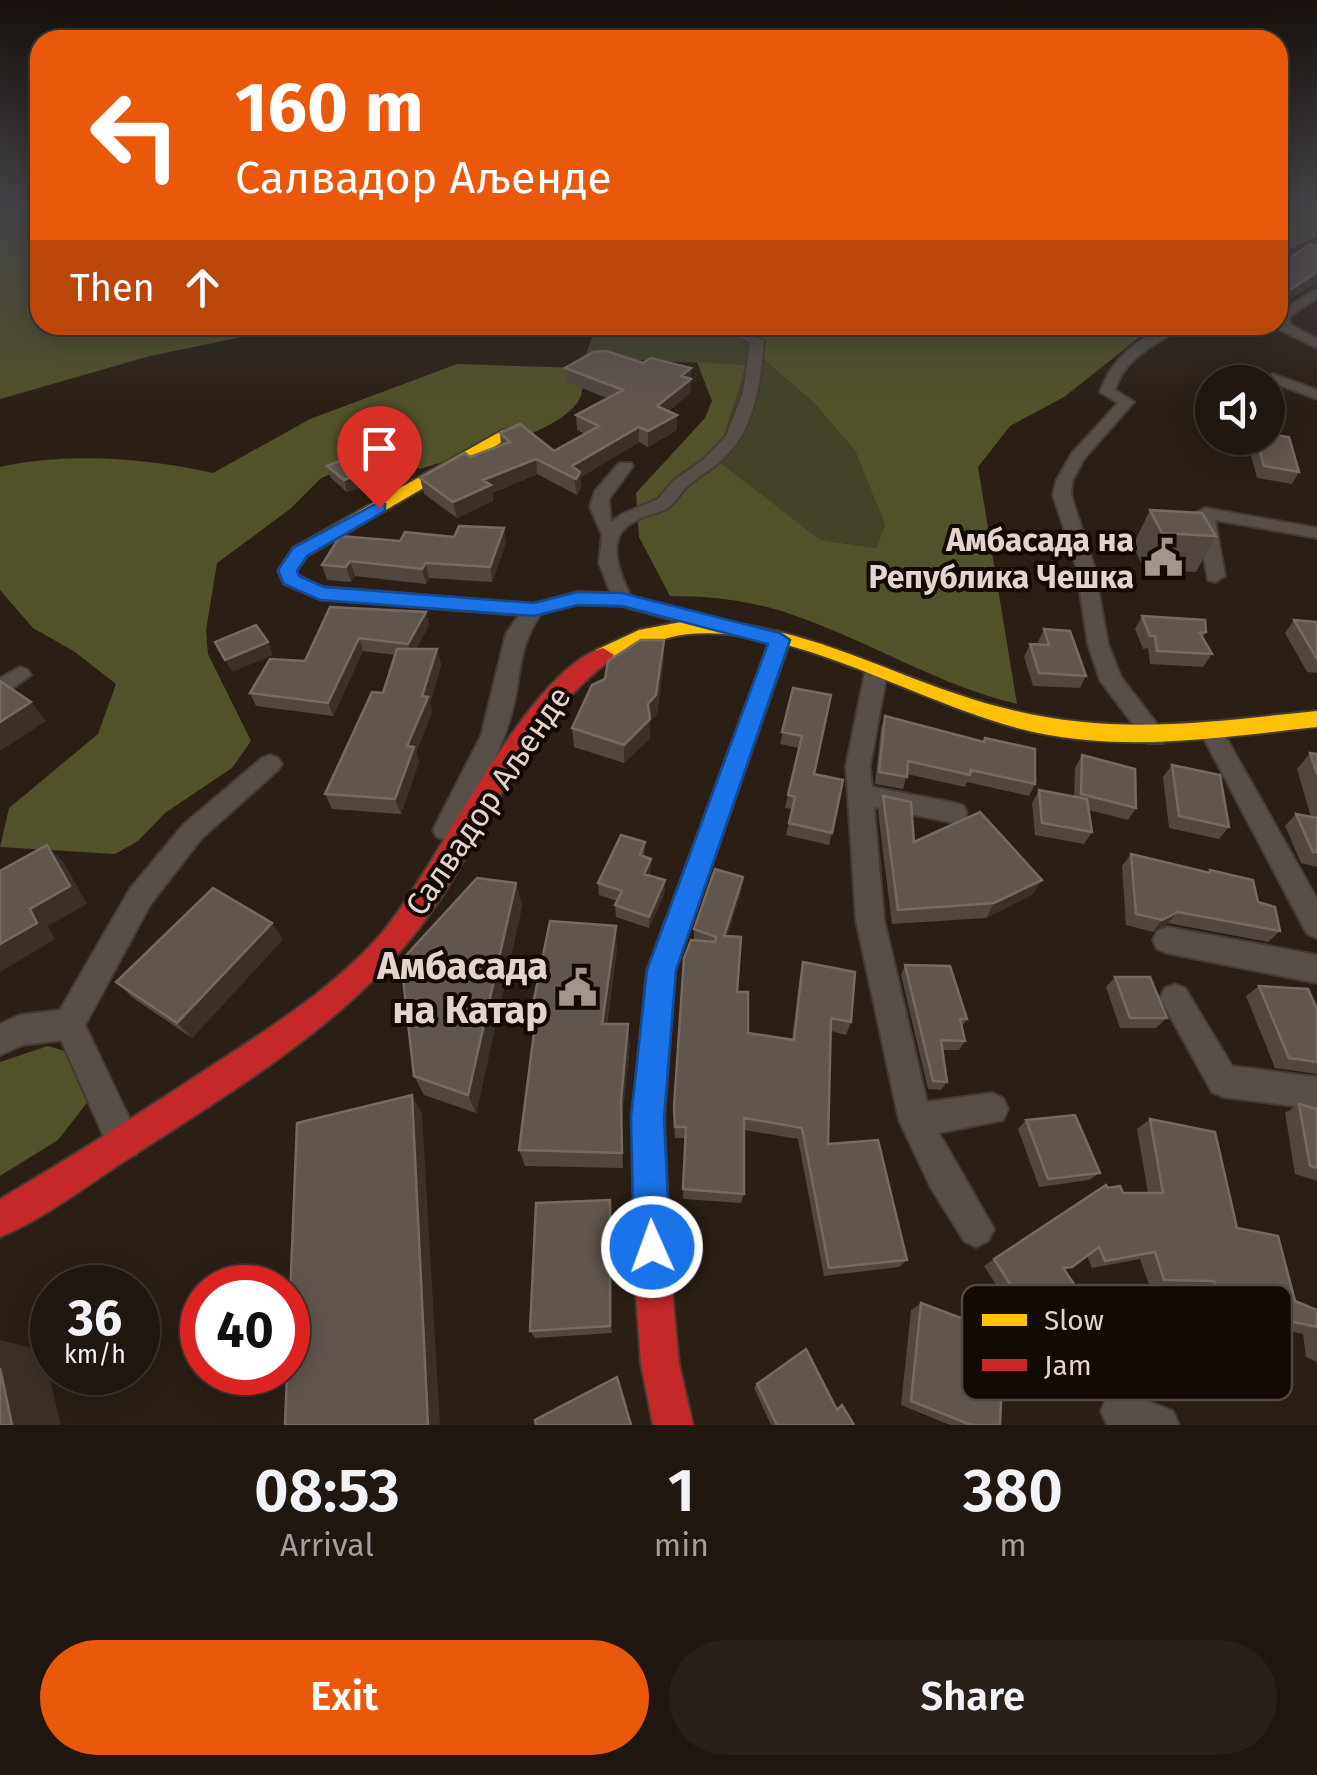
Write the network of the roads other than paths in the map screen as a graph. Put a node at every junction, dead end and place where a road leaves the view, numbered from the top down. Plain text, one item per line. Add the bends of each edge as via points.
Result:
1 (1317, 293) edge
2 (1288, 312) edge
3 (1288, 328) edge
4 (744, 335) edge
5 (1158, 335) edge
6 (1317, 344) edge
7 (1285, 383) edge
8 (1317, 395) edge
9 (502, 436) edge
10 (625, 466) dead end
11 (1317, 533) edge
12 (611, 535) junction
13 (1215, 576) dead end
14 (622, 600) junction
15 (534, 610) junction
16 (731, 628) junction
17 (780, 640) junction
18 (876, 673) junction
19 (20, 676) dead end
20 (0, 688) edge
21 (1317, 719) edge
22 (1211, 731) junction
23 (1156, 738) junction
24 (270, 764) dead end
25 (860, 794) junction
26 (954, 813) dead end
27 (446, 830) dead end
28 (1317, 925) edge
29 (1167, 940) dead end
30 (1317, 969) edge
31 (1175, 998) dead end
32 (69, 1024) junction
33 (0, 1040) edge
34 (1317, 1093) edge
35 (992, 1109) dead end
36 (915, 1120) junction
37 (124, 1143) junction
38 (0, 1220) edge
39 (976, 1229) dead end
40 (1122, 1411) dead end
41 (673, 1425) edge
42 (1159, 1425) edge

1 - 2 street
3 - 6 street
4 - 12 street via 757,342 751,390 732,444 674,485 665,503 632,513
5 - 23 street via 1134,348 1112,372 1107,392 1127,402 1078,454 1062,484 1111,680
7 - 8 street
9 - 15 street via 300,552 287,570 291,580 320,594
10 - 12 street via 596,508
11 - 13 street via 1205,513
12 - 14 street via 606,565
14 - 15 street via 578,598
14 - 16 street
15 - 27 street, Салвадор Аљенде via 514,633 502,703
16 - 17 street, Салвадор Аљенде
16 - 37 street, Салвадор Аљенде via 656,630 586,662 548,700 440,879 368,968 316,1015
17 - 18 street, Салвадор Аљенде
17 - 41 street via 661,970 648,1118 653,1280
18 - 23 street, Салвадор Аљенде via 1027,722
18 - 25 street via 858,766
19 - 20 street
21 - 22 street, Салвадор Аљенде
22 - 23 street, Салвадор Аљенде
22 - 28 street
24 - 32 street via 192,832 140,898
25 - 26 street
25 - 36 street via 870,920
29 - 30 street
31 - 34 street via 1223,1081
32 - 33 street via 20,1030
32 - 37 street
35 - 36 street
36 - 39 street
37 - 38 street, Салвадор Аљенде
40 - 42 street

